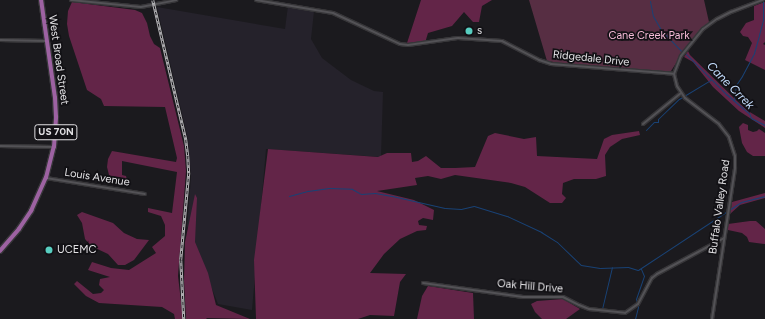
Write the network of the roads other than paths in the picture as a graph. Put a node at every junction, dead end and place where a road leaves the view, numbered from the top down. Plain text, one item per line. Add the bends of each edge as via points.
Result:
1 (41, 0) edge
2 (71, 0) edge
3 (176, 0) edge
4 (256, 0) edge
5 (763, 0) edge
6 (0, 40) edge
7 (47, 41) junction
8 (674, 74) junction
9 (681, 93) junction
10 (643, 124) dead end
11 (0, 146) edge
12 (54, 147) junction
13 (46, 178) junction
14 (145, 194) dead end
15 (724, 238) junction
16 (0, 251) edge
17 (423, 282) dead end
18 (712, 319) edge

1 - 7 main road, West Broad Street / US 70N
2 - 3 street via 141,7
4 - 8 street, Ridgedale Drive via 333,13 400,44 419,45 458,38 502,41 552,64
5 - 8 street via 716,19 703,29 681,56
6 - 7 street
7 - 12 main road, West Broad Street / US 70N via 55,104
8 - 9 street, Buffalo Valley Road
9 - 10 street
9 - 15 street, Buffalo Valley Road via 719,124 733,145 735,168
11 - 12 street
12 - 13 main road, West Broad Street / US 70N
13 - 14 street, Louis Avenue
13 - 16 main road, West Broad Street / US 70N via 31,211
15 - 17 street, Oak Hill Drive via 657,274 652,278 638,304 625,313 590,309 563,297 523,297
15 - 18 street, Buffalo Valley Road

